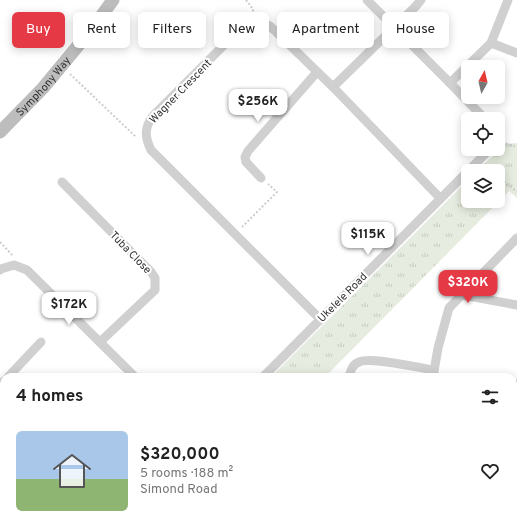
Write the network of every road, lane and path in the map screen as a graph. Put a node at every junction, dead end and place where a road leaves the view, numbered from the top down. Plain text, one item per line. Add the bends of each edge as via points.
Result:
1 (112, 0) edge
2 (246, 0) edge
3 (367, 0) edge
4 (421, 0) edge
5 (508, 0) edge
6 (253, 12) edge
7 (411, 12) edge
8 (382, 16) edge
9 (269, 26) edge
10 (382, 39) edge
11 (491, 43) junction
12 (222, 48) edge
13 (415, 48) edge
14 (517, 53) edge
15 (317, 72) junction
16 (70, 74) dead end
17 (450, 82) junction
18 (332, 87) junction
19 (478, 112) edge
20 (0, 132) edge
21 (138, 139) dead end
22 (505, 143) edge
23 (517, 147) edge
24 (483, 156) edge
25 (261, 178) joint
26 (62, 182) dead end
27 (505, 182) edge
28 (517, 192) edge
29 (440, 198) junction
30 (234, 234) junction
31 (517, 238) edge
32 (0, 242) edge
33 (16, 259) dead end
34 (0, 270) edge
35 (463, 294) junction
36 (517, 305) edge
37 (320, 319) junction
38 (41, 342) dead end
39 (100, 342) junction
40 (13, 373) edge
41 (131, 373) edge
42 (267, 373) edge
43 (350, 373) edge
44 (429, 373) edge
45 (433, 373) edge

1 - 20 main road, Symphony Way via 43,88
2 - 6 path
3 - 8 street
4 - 7 street
5 - 11 street
9 - 15 street
10 - 18 street
11 - 14 street
11 - 17 street
12 - 30 street, Wagner Crescent via 152,117 148,123 146,140 151,150
13 - 17 street
15 - 18 street
15 - 25 street via 248,151 246,162
16 - 21 path
17 - 19 street
18 - 29 street
22 - 23 path
24 - 29 street, Ukelele Road
25 - 30 path via 277,192
26 - 39 street, Tuba Close via 155,278 155,290
27 - 28 path
29 - 37 street, Ukelele Road
30 - 37 street, Wagner Crescent
31 - 35 street
32 - 33 path
34 - 39 street via 14,265 27,270
35 - 36 street
35 - 45 street via 449,308
37 - 42 street, Ukelele Road
38 - 40 street
39 - 41 street
43 - 44 street via 354,364 360,361 377,360

